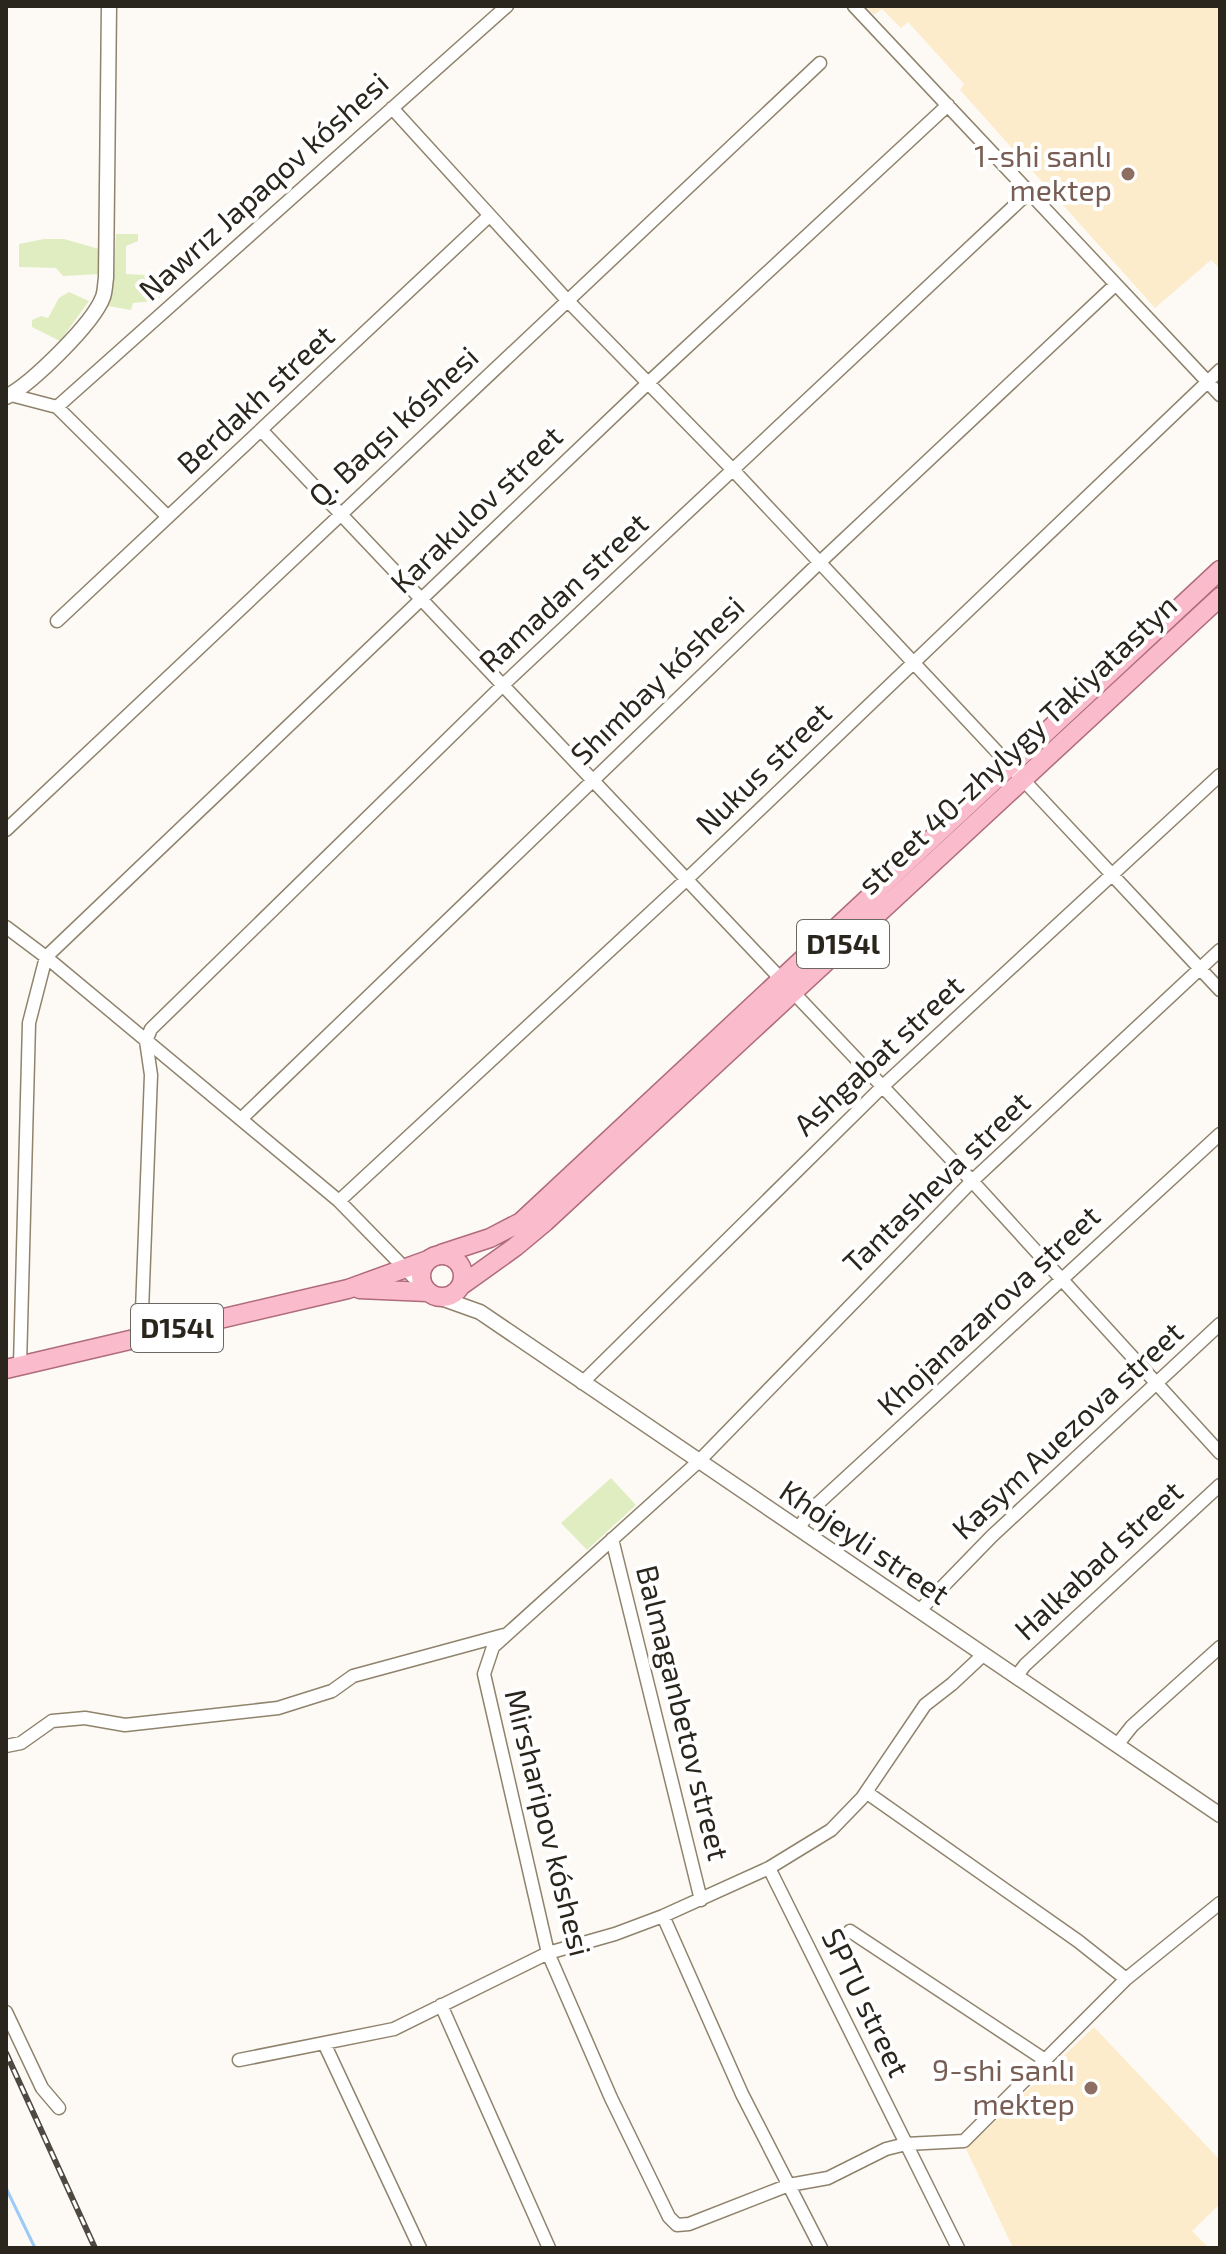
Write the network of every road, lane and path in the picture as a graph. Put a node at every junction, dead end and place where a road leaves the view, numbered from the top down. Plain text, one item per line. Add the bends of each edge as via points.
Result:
1 (109, 6) edge
2 (507, 6) edge
3 (854, 6) edge
4 (820, 63) dead end
5 (948, 105) junction
6 (392, 108) junction
7 (1028, 193) junction
8 (489, 216) junction
9 (1115, 285) junction
10 (566, 299) junction
11 (1220, 370) edge
12 (1208, 381) junction
13 (648, 383) junction
14 (1220, 395) edge
15 (8, 396) edge
16 (57, 407) junction
17 (262, 431) junction
18 (734, 471) junction
19 (341, 514) junction
20 (168, 517) junction
21 (819, 563) junction
22 (1220, 570) edge
23 (1220, 597) edge
24 (422, 599) junction
25 (57, 621) dead end
26 (912, 664) junction
27 (503, 685) junction
28 (1008, 765) junction
29 (1220, 775) edge
30 (593, 780) junction
31 (1022, 780) junction
32 (6, 830) edge
33 (1111, 876) junction
34 (687, 879) junction
35 (6, 927) edge
36 (1220, 950) edge
37 (46, 957) junction
38 (1200, 969) junction
39 (786, 984) junction
40 (1220, 990) edge
41 (146, 1041) junction
42 (883, 1086) junction
43 (241, 1119) junction
44 (1220, 1134) edge
45 (972, 1181) junction
46 (339, 1201) junction
47 (434, 1257) junction
48 (405, 1268) junction
49 (1062, 1279) junction
50 (462, 1285) junction
51 (348, 1289) junction
52 (430, 1292) junction
53 (480, 1312) junction
54 (1220, 1324) edge
55 (141, 1337) junction
56 (13, 1367) edge
57 (582, 1383) junction
58 (1155, 1384) junction
59 (1220, 1453) edge
60 (698, 1462) junction
61 (1220, 1485) edge
62 (798, 1529) junction
63 (612, 1539) junction
64 (919, 1611) junction
65 (507, 1634) junction
66 (1220, 1647) edge
67 (983, 1655) junction
68 (1016, 1677) junction
69 (1117, 1745) junction
70 (6, 1746) edge
71 (866, 1792) junction
72 (1218, 1810) edge
73 (769, 1868) junction
74 (701, 1900) junction
75 (1220, 1903) edge
76 (663, 1916) junction
77 (850, 1931) dead end
78 (548, 1953) junction
79 (1126, 1979) junction
80 (441, 2005) junction
81 (6, 2012) edge
82 (324, 2043) junction
83 (239, 2060) dead end
84 (1045, 2060) junction
85 (59, 2108) dead end
86 (906, 2144) junction
87 (789, 2185) junction
88 (420, 2248) edge
89 (549, 2248) edge
90 (821, 2248) edge
91 (958, 2248) edge

1 - 15 street, Nawrız Japaqov kóshesi via 103,298 76,335
2 - 6 street, Nawrız Japaqov kóshesi
3 - 5 street
4 - 10 street, Q. Baqsı kóshesi
5 - 7 street
5 - 13 street, Karakulov street
6 - 8 street
6 - 16 street, Nawrız Japaqov kóshesi
7 - 9 street
7 - 18 street, Ramadan street
8 - 10 street
8 - 17 street, Berdakh street
9 - 12 street
9 - 21 street, Shımbay kóshesi
10 - 13 street
10 - 19 street, Q. Baqsı kóshesi
11 - 12 street, Nukus street
12 - 14 street
12 - 26 street, Nukus street
13 - 18 street
13 - 24 street, Karakulov street
15 - 16 street
16 - 20 street
17 - 19 street
17 - 20 street, Berdakh street
18 - 21 street
18 - 27 street, Ramadan street
19 - 24 street
19 - 32 street, Q. Baqsı kóshesi
20 - 25 street, Berdakh street
21 - 26 street
21 - 30 street, Shımbay kóshesi
22 - 28 main road, street 40-zhylygy Takiyatastyn / D154l
23 - 31 main road, street 40-zhylygy Takiyatastyn / D154l
24 - 27 street
24 - 37 street, Karakulov street
26 - 28 street
26 - 34 street, Nukus street
27 - 30 street
27 - 41 street, Ramadan street via 151,1029
28 - 31 street
28 - 39 main road, street 40-zhylygy Takiyatastyn / D154l
29 - 33 street, Ashgabat street
30 - 34 street
30 - 43 street, Shımbay kóshesi
31 - 33 street
31 - 39 main road, street 40-zhylygy Takiyatastyn / D154l
33 - 38 street
33 - 42 street, Ashgabat street
34 - 39 street
34 - 46 street, Nukus street
35 - 37 street
36 - 38 street, Tantasheva street
37 - 41 street
37 - 56 street via 29,1023
38 - 40 street
38 - 45 street, Tantasheva street
39 - 42 street
39 - 47 main road, street 40-zhylygy Takiyatastyn / D154l via 521,1222
39 - 50 main road, street 40-zhylygy Takiyatastyn / D154l via 545,1222
41 - 43 street
41 - 55 street via 151,1075
42 - 45 street
42 - 57 street, Ashgabat street
43 - 46 street
44 - 49 street, Khojanazarova street
45 - 49 street
45 - 60 street, Tantasheva street
46 - 48 street
47 - 48 main road, D154l
47 - 50 main road via 448,1255 460,1264
47 - 52 main road via 420,1276
48 - 51 main road, D154l
48 - 52 street
49 - 58 street
49 - 62 street, Khojanazarova street via 812,1509
50 - 52 main road, D154l via 452,1295
50 - 53 street
51 - 52 main road, D154l
51 - 55 main road, D154l
52 - 53 street
53 - 57 street, Khojeyli street
54 - 58 street, Kasym Auezova street
55 - 56 main road, D154l
57 - 60 street, Khojeyli street
58 - 59 street
58 - 64 street, Kasym Auezova street
60 - 62 street, Khojeyli street
60 - 63 street, Mirsharipov kóshesi
61 - 68 street, Halkabad street
62 - 64 street, Khojeyli street
63 - 65 street, Mirsharipov kóshesi
63 - 74 street, Balmaganbetov street
64 - 67 street, Khojeyli street
65 - 70 street via 353,1676 332,1691 278,1708 125,1725 85,1718 52,1721 21,1743
65 - 78 street, Mirsharipov kóshesi via 493,1647 484,1674
66 - 69 street
67 - 68 street, Khojeyli street
67 - 71 street via 925,1705
68 - 69 street, Khojeyli street
69 - 72 street, Khojeyli street
71 - 73 street via 831,1830
71 - 79 street
73 - 74 street
73 - 86 street, SPTU street
74 - 76 street
75 - 79 street
76 - 78 street
76 - 87 street
77 - 84 street
78 - 80 street
78 - 87 street, Mirsharipov kóshesi via 611,2098 677,2225
79 - 84 street
80 - 82 street via 394,2029
80 - 89 street
81 - 85 street via 42,2088
82 - 83 street
82 - 88 street
84 - 86 street via 964,2141
86 - 87 street via 828,2178
86 - 91 street, SPTU street
87 - 90 street

